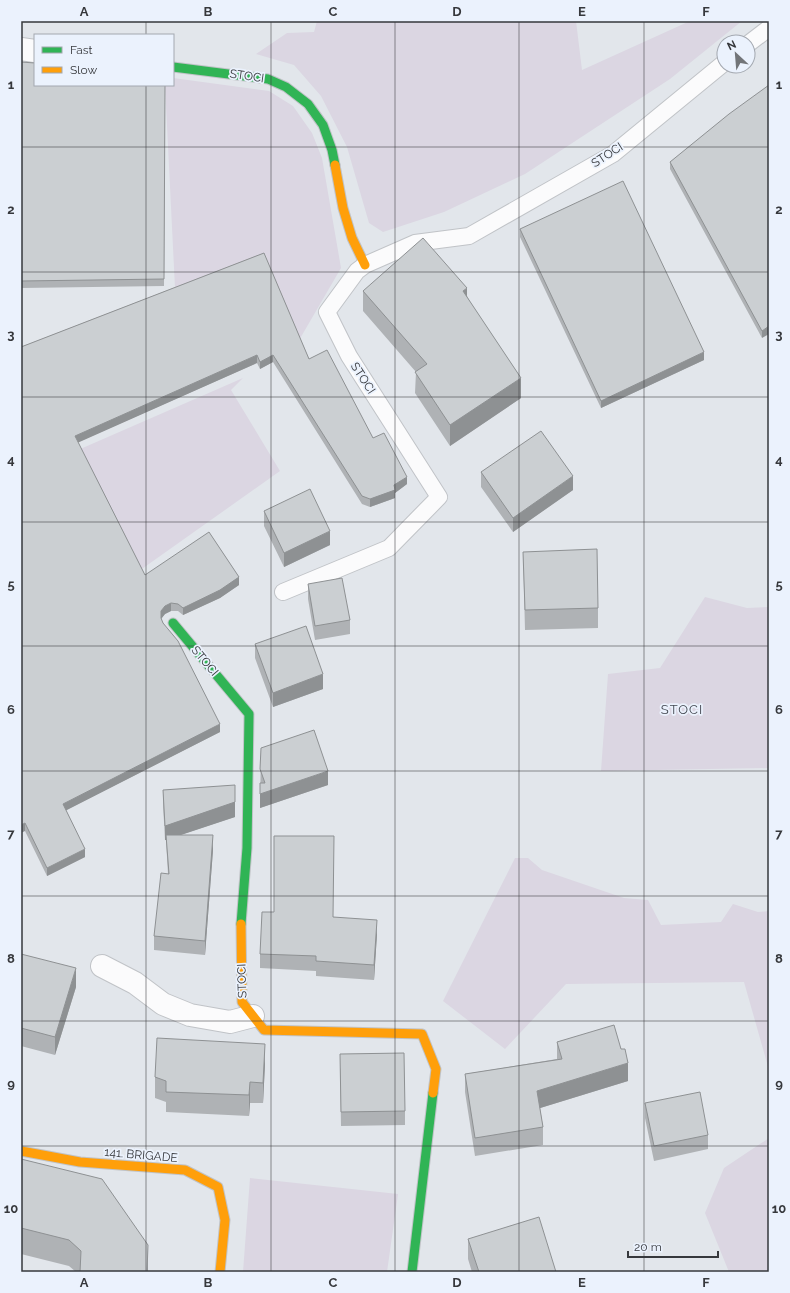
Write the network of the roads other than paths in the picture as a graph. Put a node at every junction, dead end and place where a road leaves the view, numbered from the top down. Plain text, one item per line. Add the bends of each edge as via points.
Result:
1 (769, 28) edge
2 (756, 38) edge
3 (21, 49) edge
4 (34, 51) edge
5 (174, 67) edge
6 (716, 70) edge
7 (365, 265) junction
8 (283, 592) dead end
9 (173, 623) dead end
10 (102, 966) dead end
11 (253, 1016) junction
12 (21, 1151) edge
13 (220, 1272) edge
14 (412, 1272) edge

1 - 2 lane
3 - 4 street
5 - 7 street, STOCI via 268,79 286,86 308,104 323,125 332,150 343,208 352,238
6 - 7 lane, STOCI via 612,154 469,236 415,243
7 - 8 lane, STOCI via 357,271 327,312 349,356 439,497 390,548
9 - 11 street, STOCI via 249,714 248,848 241,929 242,1002
10 - 11 street via 135,983 163,1004 190,1015 230,1022
11 - 14 street, STOCI via 264,1030 422,1034 436,1069
12 - 13 street, 141. BRIGADE via 80,1162 185,1170 218,1187 225,1220

